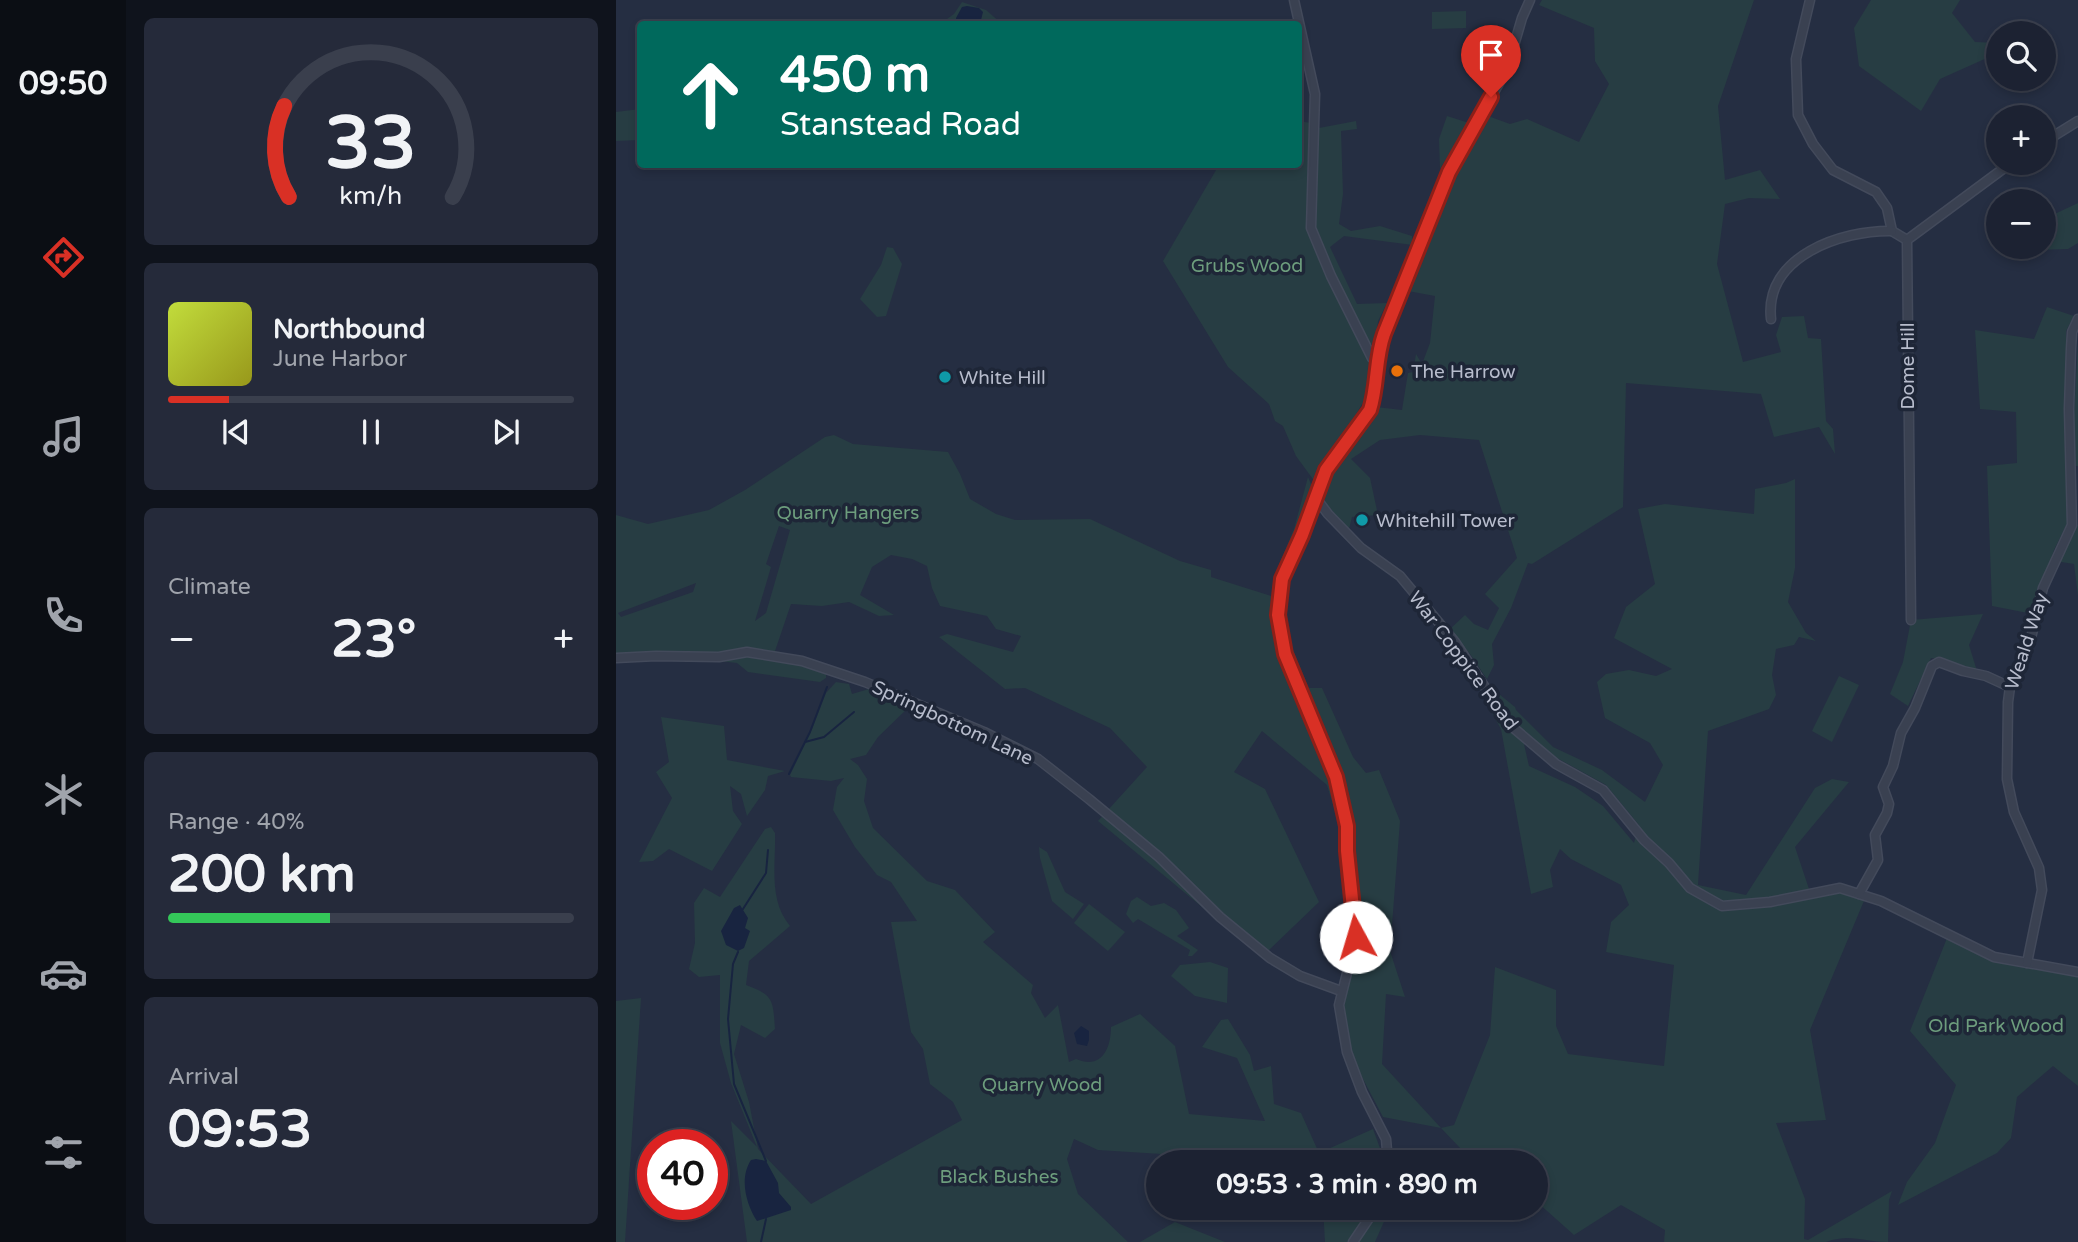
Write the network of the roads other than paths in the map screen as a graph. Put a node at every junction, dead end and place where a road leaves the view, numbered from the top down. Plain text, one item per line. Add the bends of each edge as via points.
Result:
1 (1294, 0) edge
2 (1530, 0) edge
3 (1810, 0) edge
4 (1299, 21) edge
5 (1302, 36) edge
6 (2078, 121) edge
7 (2056, 135) edge
8 (1995, 175) edge
9 (1892, 231) junction
10 (1907, 240) junction
11 (1771, 319) dead end
12 (2078, 319) edge
13 (1378, 362) junction
14 (1316, 498) junction
15 (1912, 621) dead end
16 (616, 658) edge
17 (2010, 687) junction
18 (1859, 894) junction
19 (2027, 963) junction
20 (2078, 972) edge
21 (1341, 991) junction
22 (1387, 1150) edge
23 (1368, 1220) edge
24 (1353, 1242) edge

1 - 4 street
2 - 13 street via 1507,69 1449,172 1384,334
3 - 9 street via 1796,59 1798,115 1833,170 1876,192 1887,208
5 - 13 street via 1315,94 1311,228 1336,288
6 - 7 street
8 - 10 street
9 - 10 street
9 - 11 street via 1873,230 1841,238 1799,258 1781,273
10 - 15 street, Dome Hill
12 - 17 street, Weald Way via 2071,349 2072,525 2043,587 2024,657
13 - 14 street via 1370,410 1326,470
14 - 18 street, War Coppice Road via 1361,548 1400,576 1455,642 1510,726 1556,764 1602,790 1690,888 1722,906 1840,888
14 - 21 street via 1282,579 1278,615 1285,654 1336,777 1347,826 1356,937
16 - 21 street, Springbottom Lane via 719,657 747,652 803,661 984,732 1038,759 1089,799 1270,958 1300,976
17 - 18 street via 1945,663 1932,666 1901,733 1883,787 1889,804 1875,835 1878,860
17 - 19 street, Weald Way via 2007,779 2014,812 2039,868 2042,890
18 - 19 street, War Coppice Road via 1994,957
19 - 20 street, War Coppice Road
21 - 22 street via 1347,1052 1387,1139
23 - 24 street

